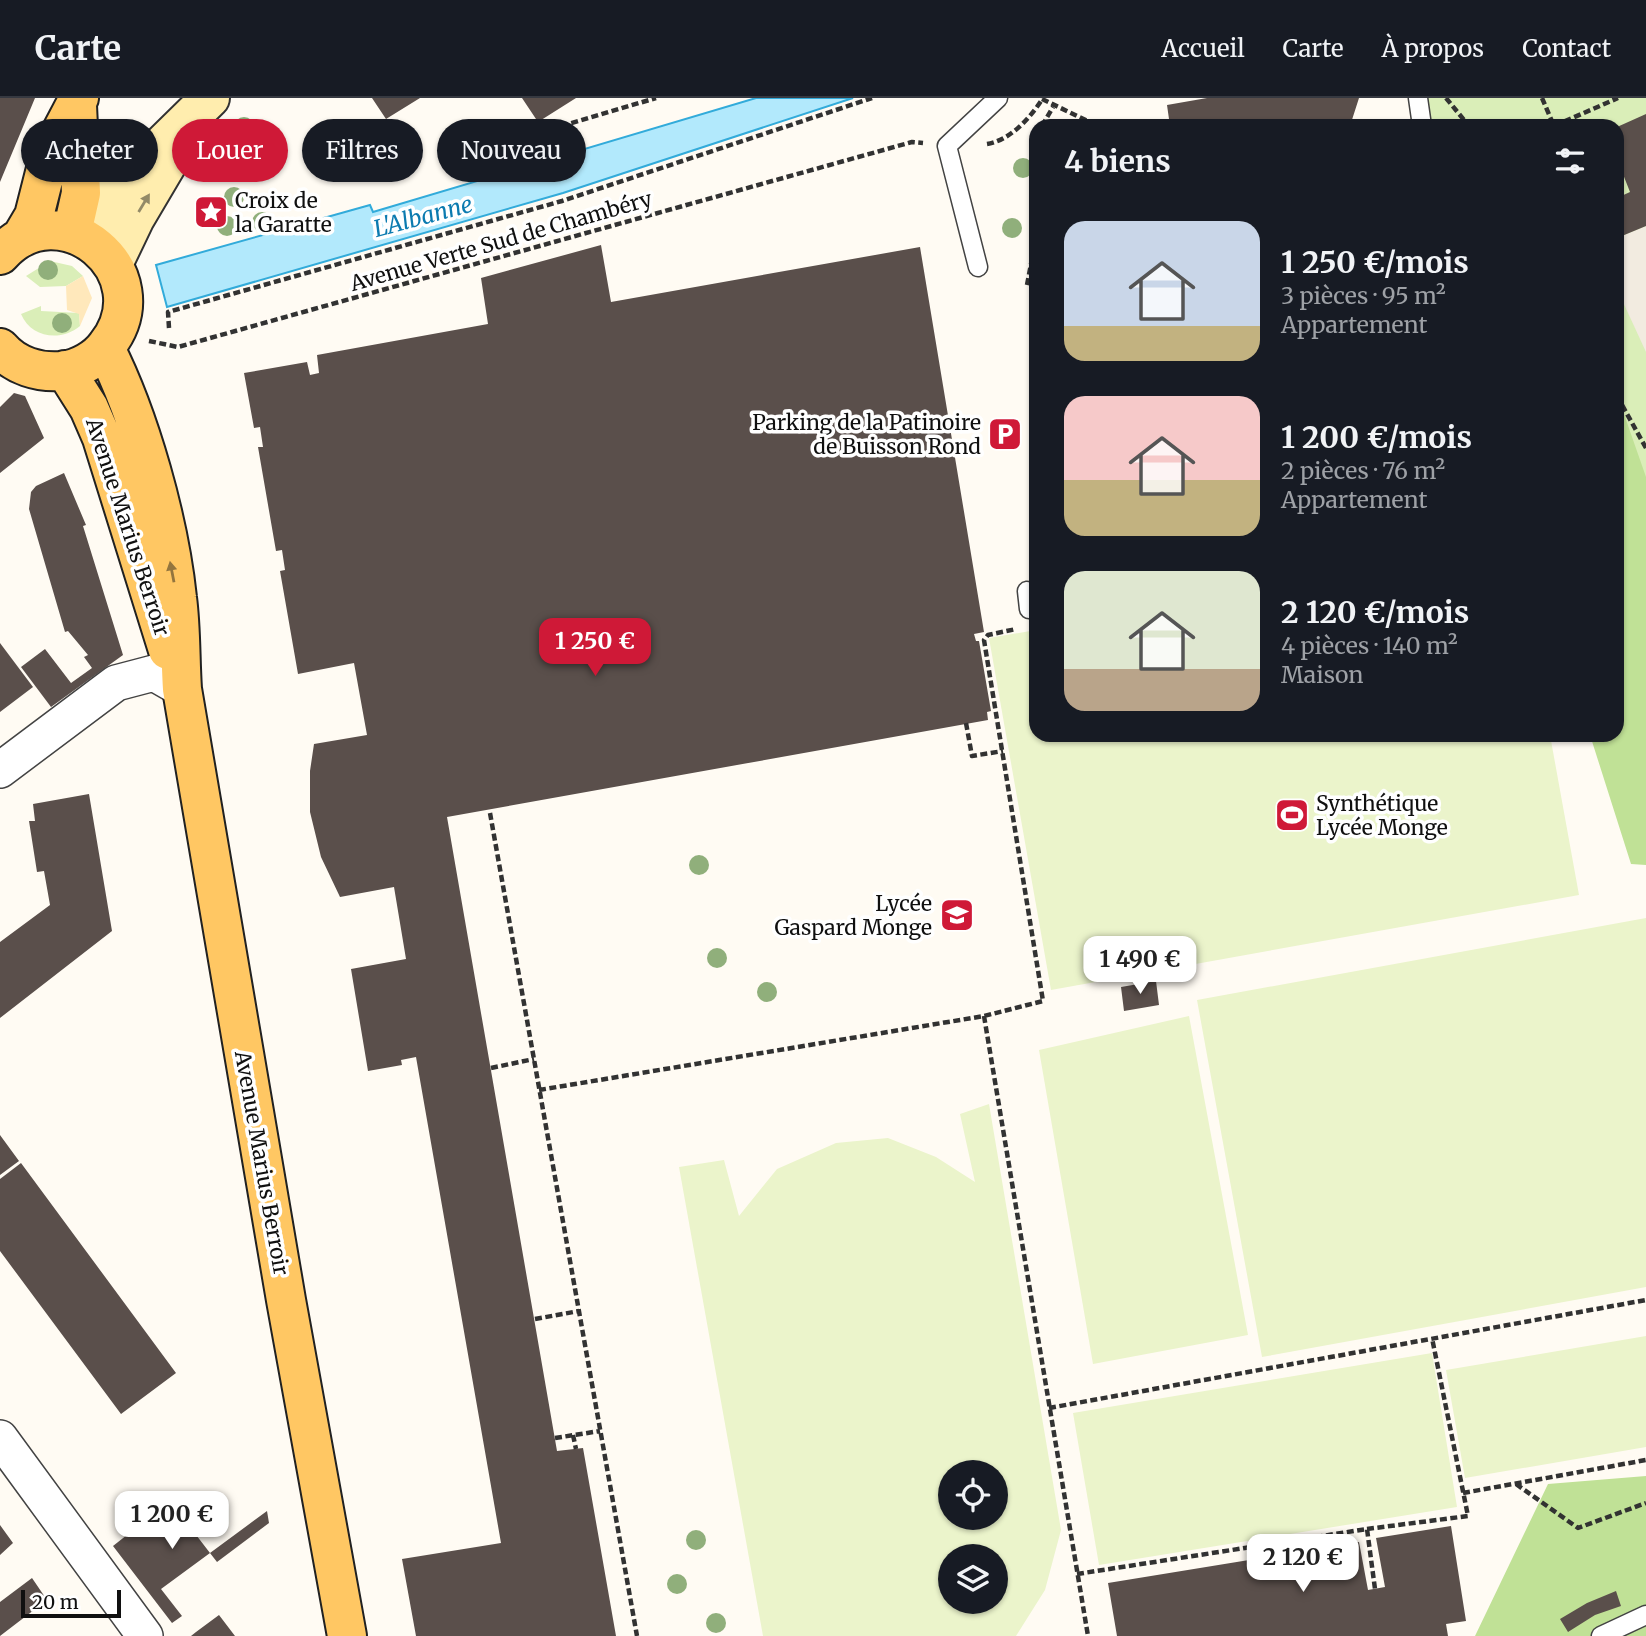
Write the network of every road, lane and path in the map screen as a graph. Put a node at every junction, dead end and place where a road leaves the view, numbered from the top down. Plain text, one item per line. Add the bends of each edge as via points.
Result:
1 (656, 98) edge
2 (872, 98) edge
3 (999, 98) edge
4 (1418, 98) edge
5 (1446, 98) edge
6 (1542, 98) edge
7 (1618, 98) edge
8 (1042, 99) edge
9 (78, 100) edge
10 (205, 103) edge
11 (1054, 107) junction
12 (585, 119) edge
13 (1046, 119) edge
14 (1082, 119) edge
15 (1421, 119) edge
16 (1463, 119) edge
17 (1551, 119) edge
18 (1570, 119) edge
19 (947, 146) junction
20 (77, 235) junction
21 (10, 246) edge
22 (113, 264) junction
23 (978, 267) dead end
24 (169, 328) dead end
25 (109, 342) junction
26 (7, 364) edge
27 (65, 370) junction
28 (1624, 410) edge
29 (1645, 450) edge
30 (1028, 600) dead end
31 (182, 688) junction
32 (966, 723) dead end
33 (1003, 751) junction
34 (0, 769) edge
35 (490, 813) dead end
36 (984, 1016) junction
37 (534, 1059) junction
38 (491, 1068) dead end
39 (539, 1090) junction
40 (1646, 1300) edge
41 (579, 1311) junction
42 (535, 1319) dead end
43 (1432, 1339) junction
44 (1049, 1408) junction
45 (600, 1431) junction
46 (573, 1435) junction
47 (0, 1438) edge
48 (555, 1438) dead end
49 (576, 1449) dead end
50 (1646, 1460) edge
51 (1515, 1483) junction
52 (1463, 1493) junction
53 (1646, 1503) edge
54 (1367, 1529) junction
55 (1077, 1574) junction
56 (1375, 1589) dead end
57 (1646, 1615) edge
58 (145, 1636) edge
59 (347, 1636) edge
60 (637, 1636) edge
61 (1088, 1636) edge
62 (1601, 1636) edge

1 - 12 path
2 - 24 path via 562,201 169,312
3 - 19 lane
4 - 15 lane
5 - 16 path
6 - 17 path
7 - 18 path
8 - 11 path
8 - 19 path, Avenue Verte Sud de Chambéry via 1013,131 994,143
9 - 20 main road via 81,192
9 - 21 main road via 50,153 34,216
10 - 20 main road via 105,201
22 -> 10 main road via 135,218
11 - 13 path
11 - 14 path
19 - 23 lane
19 - 25 path, Avenue Verte Sud de Chambéry via 912,142 178,347
20 - 21 main road via 37,232
20 - 22 main road via 99,247
22 - 25 main road via 123,296 122,314
25 - 27 main road via 87,362
31 -> 25 main road, Avenue Marius Berroir via 177,597 164,529
26 - 27 main road
27 - 31 main road, Avenue Marius Berroir via 102,438
28 - 29 path
30 - 33 path via 1028,627 988,635 984,640
31 - 34 street via 154,673 116,684
31 - 59 main road, Avenue Marius Berroir
32 - 33 path via 972,756
33 - 36 path via 1043,1000
35 - 37 path
36 - 39 path
36 - 44 path
37 - 38 path
37 - 39 path
39 - 41 path
40 - 43 path
41 - 42 path
41 - 45 path
43 - 44 path
43 - 52 path
44 - 55 path
45 - 46 path
45 - 60 path
46 - 48 path
46 - 49 path
47 - 58 street
50 - 51 path
51 - 52 path
51 - 53 path via 1578,1528
52 - 54 path via 1468,1516
54 - 55 path
54 - 56 path
55 - 61 path
57 - 62 lane

